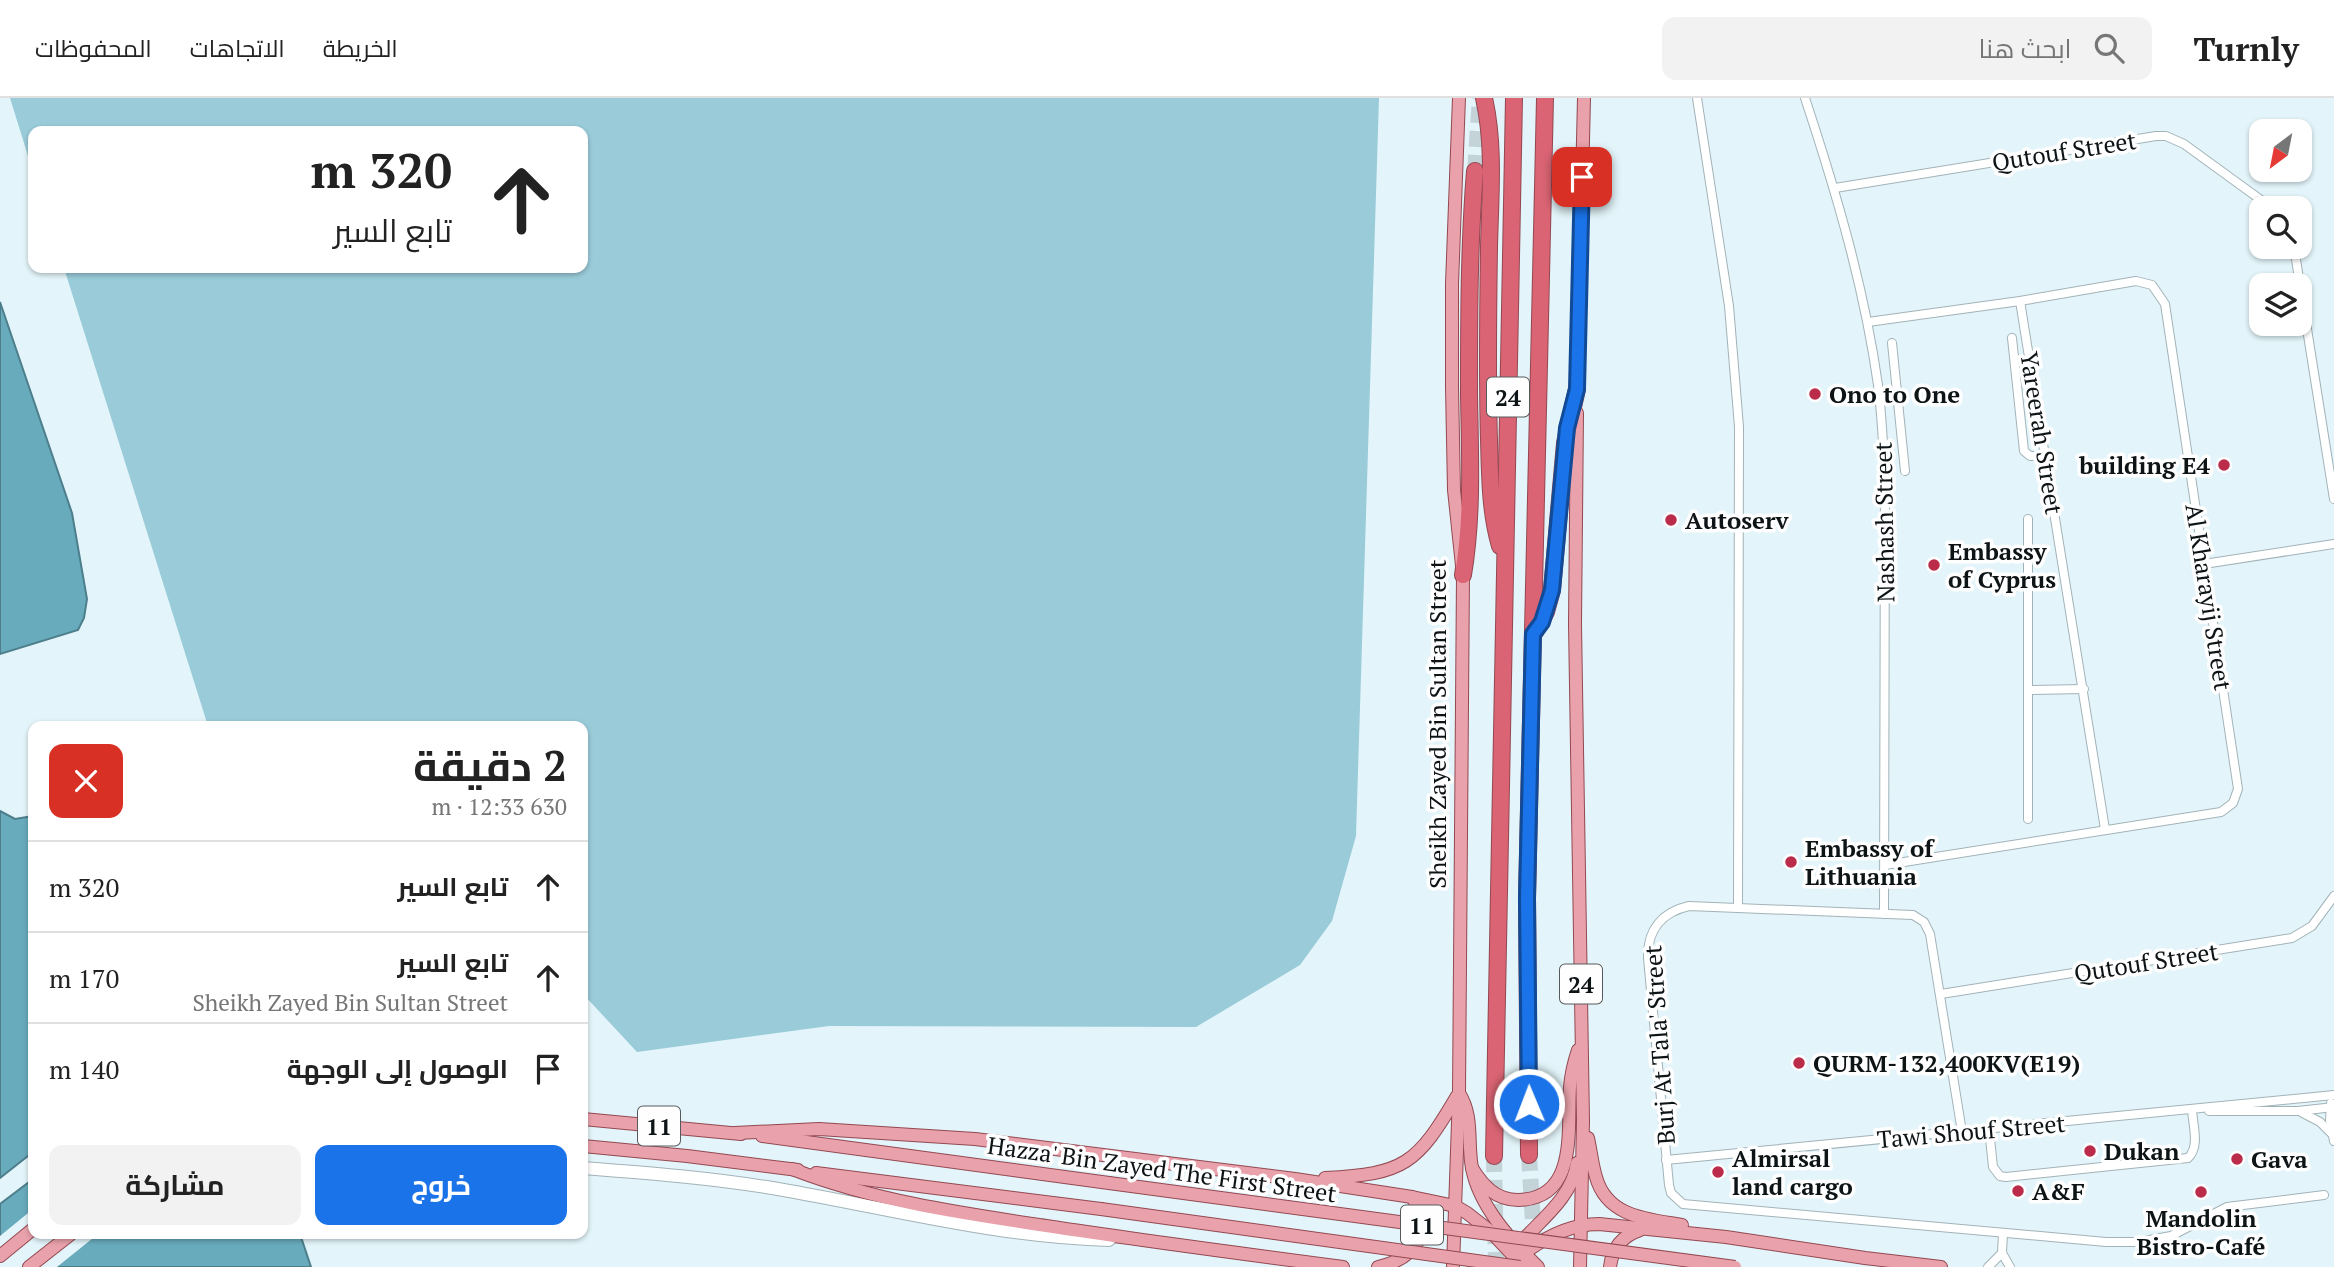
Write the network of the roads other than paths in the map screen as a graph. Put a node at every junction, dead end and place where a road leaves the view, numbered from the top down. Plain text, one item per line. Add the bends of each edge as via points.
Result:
1 (1459, 98) edge
2 (1484, 98) edge
3 (1514, 98) edge
4 (1545, 98) edge
5 (1584, 98) edge
6 (1697, 98) edge
7 (1805, 98) edge
8 (1475, 171) tunnel mouth
9 (1835, 188) junction
10 (2256, 196) edge
11 (2296, 259) edge
12 (2020, 301) junction
13 (1868, 322) junction
14 (2012, 338) dead end
15 (1892, 343) dead end
16 (2016, 375) junction
17 (2033, 377) junction
18 (1577, 389) junction
19 (1898, 405) junction
20 (1880, 407) junction
21 (2045, 456) junction
22 (1905, 471) dead end
23 (2334, 499) edge
24 (2028, 519) dead end
25 (2334, 544) edge
26 (1506, 559) junction
27 (2204, 564) junction
28 (1463, 575) junction
29 (1533, 634) junction
30 (2084, 689) junction
31 (2028, 690) junction
32 (2028, 819) dead end
33 (2105, 829) junction
34 (1885, 865) junction
35 (2334, 896) edge
36 (1738, 908) junction
37 (1884, 914) junction
38 (1941, 995) junction
39 (1582, 1040) junction
40 (1459, 1093) junction
41 (2334, 1096) edge
42 (2332, 1107) edge
43 (2192, 1110) junction
44 (2298, 1111) junction
45 (588, 1118) edge
46 (1583, 1121) junction
47 (1989, 1129) junction
48 (1962, 1132) junction
49 (735, 1133) junction
50 (2333, 1138) edge
51 (588, 1146) edge
52 (1529, 1155) tunnel mouth
53 (1494, 1156) tunnel mouth
54 (1666, 1160) junction
55 (588, 1168) edge
56 (1472, 1168) junction
57 (792, 1170) junction
58 (1295, 1179) junction
59 (2324, 1195) dead end
60 (1412, 1197) junction
61 (1455, 1206) junction
62 (1581, 1224) junction
63 (1643, 1228) junction
64 (28, 1233) edge
65 (2003, 1233) junction
66 (1726, 1237) junction
67 (65, 1239) edge
68 (1135, 1239) junction
69 (2002, 1253) junction
70 (0, 1256) edge
71 (1517, 1259) edge
72 (29, 1267) edge
73 (1343, 1267) edge
74 (1378, 1267) edge
75 (1453, 1267) edge
76 (1492, 1267) edge
77 (1538, 1267) edge
78 (1580, 1267) edge
79 (1610, 1267) edge
80 (1735, 1267) edge
81 (1941, 1267) edge
82 (1988, 1267) edge
83 (2010, 1267) edge

1 - 28 main road, Sheikh Zayed Bin Sultan Street via 1452,374 1454,490
2 - 26 highway via 1491,159 1489,449 1495,530
3 - 26 highway, 24
4 - 29 highway, 24
5 - 18 main road, 24
6 - 36 street via 1729,306 1739,427
7 - 9 street, Nashash Street
8 - 28 highway, 24 via 1469,296 1470,510
9 - 10 street, Qutouf Street via 2156,136 2185,144
9 - 13 street, Nashash Street
11 - 23 street
12 - 13 street, Al Kharayij Street
12 - 17 street, Yareerah Street
12 - 27 street, Al Kharayij Street via 2136,281 2152,285 2165,304
13 - 20 street, Nashash Street
14 - 16 street
15 - 19 street
16 - 17 street
16 - 21 street via 2024,451
17 - 21 street, Yareerah Street
18 - 29 highway via 1567,428 1552,590 1542,622
18 - 39 main road, 24 via 1575,624
19 - 20 street
19 - 22 street
20 - 34 street, Nashash Street via 1885,476
21 - 30 street, Yareerah Street
24 - 31 street, Yareerah Street
25 - 27 street
26 - 53 highway, 24
27 - 33 street, Al Kharayij Street via 2237,796 2221,812
28 - 40 main road, Sheikh Zayed Bin Sultan Street / 24
29 - 52 highway, 24 via 1527,898
30 - 31 street
30 - 33 street, Yareerah Street
31 - 32 street, Yareerah Street
33 - 34 street, Al Kharayij Street
34 - 37 street, Nashash Street
35 - 38 street, Qutouf Street via 2312,926 2292,939
36 - 37 street, Burj At Tala' Street
36 - 54 street, Burj At Tala' Street via 1676,909 1657,923 1651,934 1648,958
37 - 38 street, Burj At Tala' Street via 1913,915 1924,922
38 - 48 street, Burj At Tala' Street
39 - 46 main road, 24
39 - 56 main road via 1571,1076 1566,1161 1556,1182 1531,1198 1506,1198 1484,1186
40 - 56 main road via 1469,1117
40 - 58 main road via 1430,1140 1398,1166 1369,1175
40 - 61 main road, Sheikh Zayed Bin Sultan Street / 24
41 - 42 street
41 - 43 street, Tawi Shouf Street
42 - 44 street, Tawi Shouf Street
42 - 50 street
43 - 44 street, Tawi Shouf Street
43 - 47 street, Tawi Shouf Street
43 - 47 street via 2195,1145 2188,1158 2006,1177 1993,1167
44 - 50 street via 2320,1122
45 - 49 main road, Hazza' Bin Zayed The First Street / 11
46 - 62 main road, 24
46 - 66 main road via 1595,1176 1611,1203 1637,1217
46 - 71 main road via 1570,1185
47 - 48 street, Tawi Shouf Street
48 - 54 street, Tawi Shouf Street
49 - 58 main road via 819,1129 934,1136
49 - 80 main road, Hazza' Bin Zayed The First Street / 11, bridge
51 - 57 main road, Hazza' Bin Zayed The First Street / 11
54 - 65 street, Burj At Tala' Street via 1671,1193 1683,1204
55 - 68 street via 755,1186 944,1222 1072,1238
56 - 71 main road
57 - 68 main road via 856,1192 923,1207
57 - 71 main road, Hazza' Bin Zayed The First Street / 11, bridge
58 - 60 main road
59 - 65 street, Burj At Tala' Street via 2227,1207 2186,1230 2147,1241
60 - 61 main road
60 - 74 main road via 1422,1218 1418,1241 1403,1259
61 - 71 main road via 1490,1231
61 - 75 main road, Sheikh Zayed Bin Sultan Street / 24
62 - 63 main road
62 - 71 main road via 1557,1233
62 - 78 main road, 24
63 - 66 main road
63 - 79 main road via 1621,1241
64 - 70 main road
65 - 69 street
66 - 81 main road
67 - 72 main road
68 - 73 main road
69 - 82 street
69 - 83 street
71 - 76 main road
71 - 77 main road

